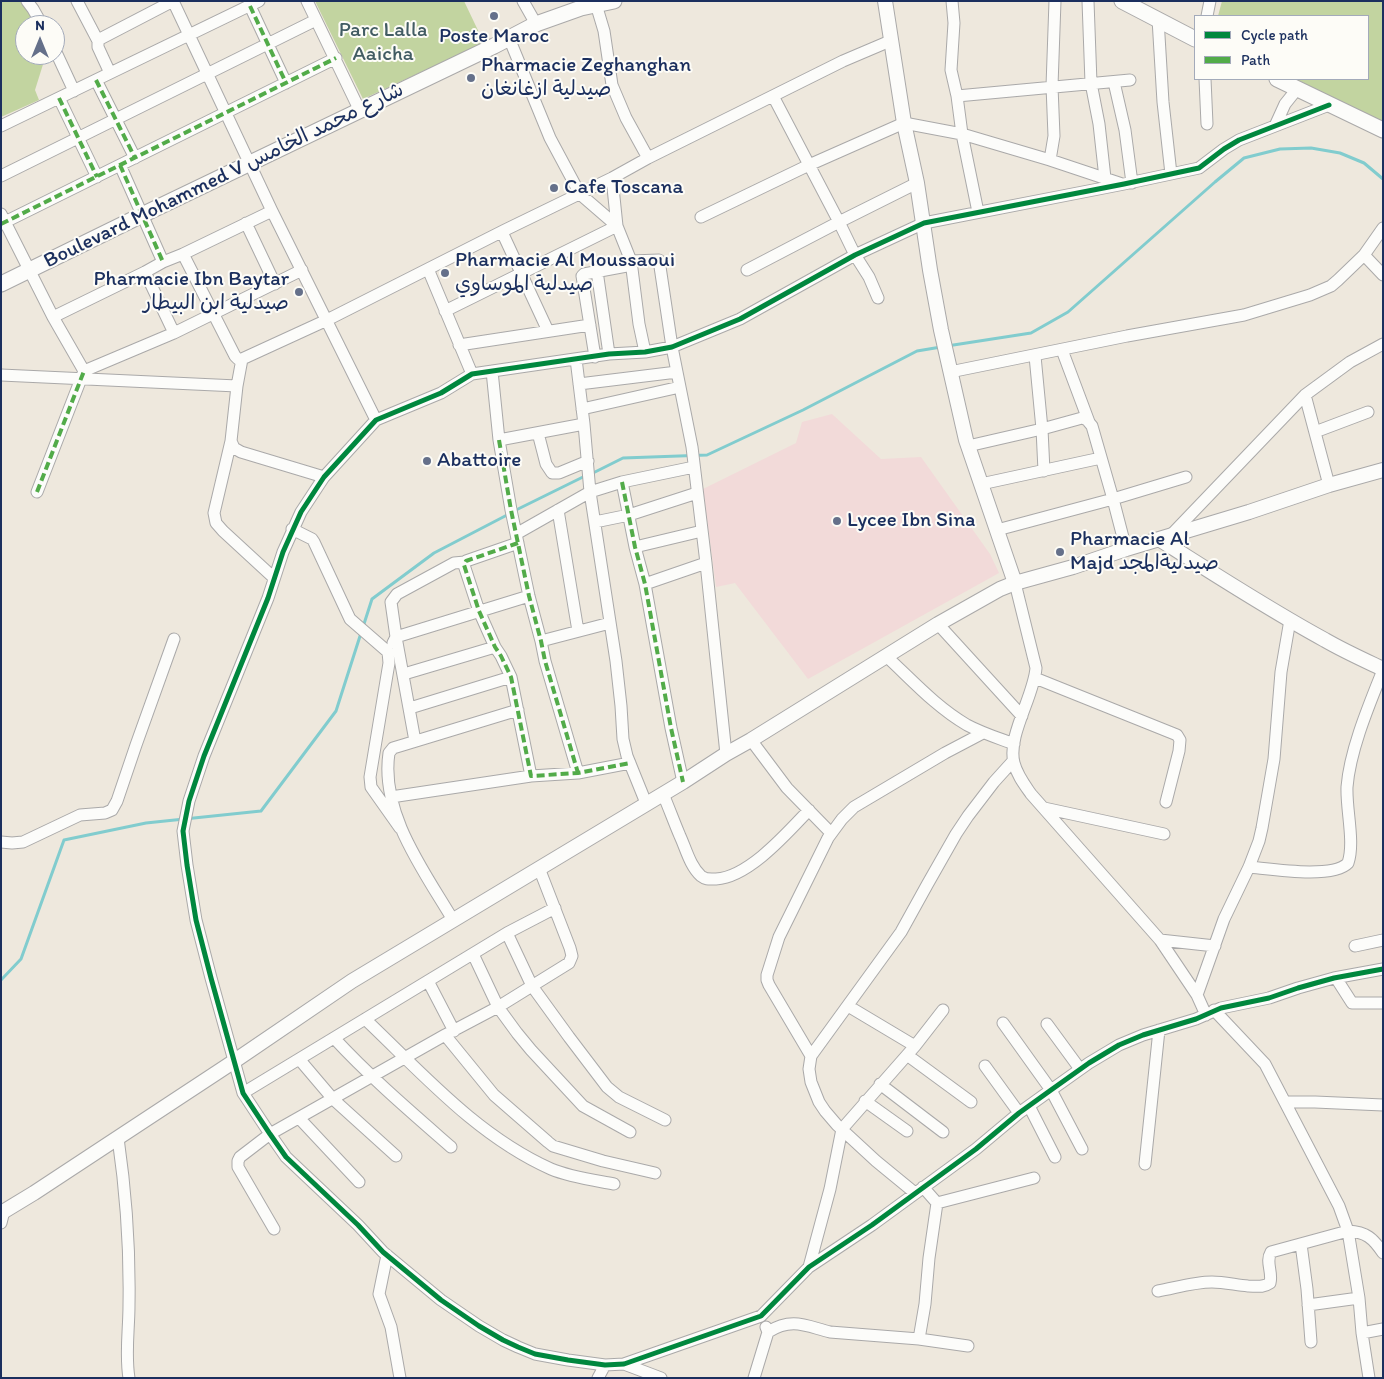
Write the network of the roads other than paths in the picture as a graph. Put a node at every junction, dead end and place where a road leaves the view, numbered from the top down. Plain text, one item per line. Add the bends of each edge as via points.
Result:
1 (27, 1) edge
2 (77, 1) edge
3 (173, 1) edge
4 (307, 1) edge
5 (522, 1) edge
6 (614, 1) edge
7 (885, 1) edge
8 (952, 1) edge
9 (1055, 1) edge
10 (1088, 1) edge
11 (1122, 1) edge
12 (1210, 1) edge
13 (595, 3) edge
14 (255, 4) edge
15 (36, 15) edge
16 (1206, 15) edge
17 (1158, 19) junction
18 (316, 20) junction
19 (536, 24) junction
20 (188, 36) junction
21 (509, 38) junction
22 (1194, 38) edge
23 (98, 41) junction
24 (890, 41) junction
25 (268, 44) junction
26 (336, 58) junction
27 (62, 65) edge
28 (110, 73) junction
29 (207, 74) junction
30 (96, 80) junction
31 (1130, 80) dead end
32 (1205, 80) edge
33 (1279, 80) edge
34 (1114, 82) junction
35 (286, 83) junction
36 (1091, 83) junction
37 (1052, 86) junction
38 (1297, 89) junction
39 (74, 91) junction
40 (773, 96) junction
41 (957, 96) junction
42 (59, 98) junction
43 (1329, 105) junction
44 (360, 111) junction
45 (226, 113) junction
46 (116, 119) junction
47 (904, 123) junction
48 (1207, 124) dead end
49 (1, 126) edge
50 (1275, 126) junction
51 (1383, 130) edge
52 (962, 134) junction
53 (78, 138) junction
54 (136, 158) junction
55 (648, 158) junction
56 (1050, 160) junction
57 (250, 164) junction
58 (120, 165) junction
59 (809, 165) junction
60 (1171, 174) junction
61 (1, 176) edge
62 (97, 177) junction
63 (612, 178) junction
64 (1105, 178) junction
65 (917, 183) junction
66 (1128, 184) junction
67 (580, 194) junction
68 (272, 211) junction
69 (978, 212) junction
70 (142, 215) junction
71 (701, 217) dead end
72 (3, 220) edge
73 (839, 222) junction
74 (246, 223) junction
75 (924, 223) junction
76 (617, 226) junction
77 (1383, 228) edge
78 (502, 232) junction
79 (183, 254) junction
80 (1364, 255) junction
81 (855, 256) junction
82 (163, 262) junction
83 (632, 263) junction
84 (428, 269) junction
85 (302, 270) junction
86 (747, 270) dead end
87 (30, 271) junction
88 (597, 271) junction
89 (144, 272) junction
90 (521, 274) junction
91 (1383, 275) edge
92 (1, 284) edge
93 (275, 284) junction
94 (878, 298) dead end
95 (445, 311) junction
96 (214, 314) junction
97 (53, 317) junction
98 (327, 320) junction
99 (590, 325) junction
100 (548, 331) junction
101 (174, 333) junction
102 (1383, 344) edge
103 (459, 345) junction
104 (672, 347) junction
105 (1062, 350) junction
106 (645, 352) junction
107 (610, 354) junction
108 (1035, 356) junction
109 (595, 357) junction
110 (242, 359) junction
111 (576, 359) junction
112 (949, 366) junction
113 (492, 371) junction
114 (677, 372) junction
115 (472, 374) junction
116 (1, 375) edge
117 (82, 375) junction
118 (579, 384) junction
119 (237, 386) junction
120 (680, 388) junction
121 (1305, 394) junction
122 (582, 409) junction
123 (1368, 412) dead end
124 (376, 420) junction
125 (1089, 422) junction
126 (584, 424) junction
127 (1042, 429) junction
128 (1315, 432) junction
129 (538, 433) junction
130 (498, 440) junction
131 (231, 442) junction
132 (968, 446) junction
133 (1101, 458) junction
134 (588, 465) junction
135 (694, 467) junction
136 (1044, 470) junction
137 (1383, 470) edge
138 (324, 477) junction
139 (1186, 477) dead end
140 (622, 482) junction
141 (981, 484) junction
142 (1329, 485) junction
143 (590, 490) junction
144 (37, 492) dead end
145 (697, 494) junction
146 (1113, 499) junction
147 (558, 510) junction
148 (629, 515) junction
149 (595, 522) junction
150 (292, 529) junction
151 (997, 530) junction
152 (702, 531) junction
153 (1165, 537) junction
154 (517, 538) junction
155 (635, 547) junction
156 (1126, 549) junction
157 (465, 562) junction
158 (706, 563) junction
159 (274, 578) junction
160 (1015, 583) junction
161 (645, 584) junction
162 (529, 596) junction
163 (479, 610) junction
164 (1290, 620) junction
165 (610, 623) junction
166 (938, 624) junction
167 (578, 631) junction
168 (396, 637) junction
169 (174, 639) dead end
170 (541, 641) junction
171 (495, 647) junction
172 (388, 652) junction
173 (886, 656) junction
174 (1383, 670) edge
175 (404, 674) junction
176 (511, 677) junction
177 (1035, 678) junction
178 (410, 708) junction
179 (518, 710) junction
180 (1022, 716) junction
181 (983, 733) junction
182 (751, 740) junction
183 (415, 741) junction
184 (1014, 744) junction
185 (726, 754) junction
186 (1013, 761) junction
187 (630, 763) junction
188 (578, 773) junction
189 (531, 776) junction
190 (683, 782) junction
191 (663, 794) junction
192 (391, 797) junction
193 (1166, 802) dead end
194 (646, 803) junction
195 (1044, 808) junction
196 (809, 810) junction
197 (400, 828) junction
198 (831, 833) junction
199 (1164, 834) dead end
200 (1, 842) edge
201 (1249, 867) junction
202 (539, 868) junction
203 (555, 908) junction
204 (453, 920) junction
205 (507, 933) junction
206 (1160, 940) junction
207 (1383, 940) edge
208 (1214, 946) junction
209 (1355, 946) dead end
210 (473, 954) junction
211 (1383, 969) edge
212 (1336, 978) junction
213 (428, 980) junction
214 (532, 986) junction
215 (1197, 995) junction
216 (1383, 1003) edge
217 (498, 1006) junction
218 (848, 1006) junction
219 (943, 1010) dead end
220 (1210, 1013) junction
221 (365, 1019) junction
222 (1003, 1023) dead end
223 (1047, 1024) dead end
224 (1160, 1030) junction
225 (449, 1033) junction
226 (334, 1038) junction
227 (911, 1050) junction
228 (811, 1056) junction
229 (406, 1058) junction
230 (299, 1059) junction
231 (233, 1062) junction
232 (985, 1066) dead end
233 (1080, 1069) junction
234 (372, 1076) junction
235 (880, 1084) junction
236 (1051, 1090) junction
237 (243, 1093) junction
238 (333, 1098) junction
239 (865, 1101) junction
240 (971, 1102) dead end
241 (1285, 1102) junction
242 (1383, 1105) edge
243 (1024, 1109) junction
244 (299, 1118) junction
245 (665, 1120) dead end
246 (842, 1128) junction
247 (907, 1131) dead end
248 (630, 1132) dead end
249 (943, 1132) dead end
250 (270, 1134) junction
251 (118, 1138) junction
252 (451, 1147) dead end
253 (1082, 1149) dead end
254 (396, 1156) dead end
255 (1055, 1157) dead end
256 (1145, 1164) dead end
257 (655, 1173) dead end
258 (1034, 1178) dead end
259 (358, 1182) dead end
260 (614, 1184) dead end
261 (919, 1190) junction
262 (937, 1203) junction
263 (2, 1216) edge
264 (274, 1229) dead end
265 (1348, 1231) junction
266 (1301, 1244) junction
267 (1383, 1253) edge
268 (387, 1255) junction
269 (809, 1267) junction
270 (1158, 1291) dead end
271 (1359, 1298) junction
272 (1308, 1305) junction
273 (761, 1316) junction
274 (1383, 1329) edge
275 (768, 1332) junction
276 (1362, 1333) junction
277 (919, 1339) junction
278 (1311, 1342) dead end
279 (968, 1346) dead end
280 (624, 1364) junction
281 (605, 1365) junction
282 (129, 1378) edge
283 (400, 1378) edge
284 (598, 1378) edge
285 (661, 1378) edge
286 (754, 1378) edge
287 (1369, 1378) edge

1 - 15 street
2 - 23 street
3 - 20 street
3 - 23 street
4 - 18 street
5 - 19 street
6 - 13 main road, Boulevard Mohammed V شارع محمد الخامس
7 - 24 street
8 - 41 street via 951,70
9 - 37 street
10 - 36 street
11 - 17 main road
12 - 16 street
13 - 19 main road, Boulevard Mohammed V شارع محمد الخامس
13 - 55 street via 604,31 612,84
14 - 20 street
14 - 25 street
17 - 22 main road
17 - 60 street
18 - 25 street
18 - 26 street
19 - 21 main road, Boulevard Mohammed V شارع محمد الخامس
20 - 28 street
20 - 29 street
21 - 44 main road, Boulevard Mohammed V شارع محمد الخامس
21 - 67 street via 550,138
23 - 28 street
24 - 40 street
24 - 47 street
25 - 29 street
25 - 35 street
26 - 35 street
26 - 44 street
27 - 39 street
28 - 30 street
29 - 45 street
29 - 46 street
30 - 39 street
30 - 46 street
31 - 34 street
32 - 48 street
33 - 38 main road
34 - 36 street
34 - 66 street via 1125,130
35 - 45 street
36 - 37 street
36 - 64 street
37 - 41 street
37 - 56 street via 1054,136
38 - 43 main road
38 - 50 street via 1285,104
39 - 42 street
40 - 55 street
40 - 59 street
41 - 52 street
42 - 49 street
42 - 53 street
43 - 50 street
43 - 51 main road
44 - 57 main road, Boulevard Mohammed V شارع محمد الخامس
45 - 54 street
45 - 57 street
46 - 53 street
46 - 54 street
47 - 52 street
47 - 59 street
47 - 65 street
50 - 60 street via 1232,144 1199,168
52 - 56 street
52 - 69 street
53 - 61 street
53 - 62 street
54 - 58 street
55 - 63 street
56 - 64 street
57 - 68 street
57 - 70 main road, Boulevard Mohammed V شارع محمد الخامس
58 - 62 street
58 - 70 street
59 - 71 street
59 - 73 street
60 - 66 street
62 - 72 street
63 - 67 street
63 - 76 street
64 - 66 street
65 - 73 street
65 - 75 street
66 - 69 street
67 - 76 street
67 - 78 street
68 - 74 street
68 - 85 street
69 - 75 street
70 - 82 street
70 - 87 main road, Boulevard Mohammed V شارع محمد الخامس
72 - 87 street
73 - 81 street
73 - 86 street
74 - 79 street
74 - 93 street
75 - 81 street
75 - 112 street
76 - 83 street
76 - 90 street
77 - 80 street
78 - 84 street
78 - 90 street
79 - 82 street
79 - 96 street
80 - 91 street
80 - 105 street via 1331,286 1281,305
81 - 94 street
81 - 104 street via 740,318
82 - 89 street
83 - 88 street
83 - 104 street via 659,260
83 - 106 street
84 - 95 street
84 - 98 street
85 - 93 street
85 - 98 street
87 - 92 main road, Boulevard Mohammed V شارع محمد الخامس
87 - 97 street
88 - 99 street via 582,276
88 - 107 street
89 - 97 street
89 - 101 street
90 - 95 street
90 - 100 street
93 - 96 street
95 - 103 street
96 - 101 street
96 - 110 street via 235,356
97 - 117 street
98 - 110 street
98 - 124 street
99 - 100 street
99 - 109 street
100 - 103 street
101 - 117 street
102 - 121 street via 1350,362
103 - 115 street
104 - 106 street
104 - 114 street
105 - 108 street
105 - 125 street
106 - 107 street
107 - 109 street
108 - 112 street
108 - 127 street
109 - 111 street
110 - 119 street
111 - 113 street
111 - 118 street
112 - 132 street
113 - 115 street
113 - 130 street
114 - 118 street
114 - 120 street
115 - 124 street via 441,393
116 - 117 street
117 - 119 street
117 - 144 street
118 - 122 street
119 - 131 street
120 - 122 street
120 - 135 street
121 - 128 street
121 - 153 street
122 - 126 street
123 - 128 street
124 - 138 street
125 - 127 street via 1082,418
125 - 133 street
126 - 129 street
126 - 134 street
127 - 132 street
127 - 136 street
128 - 142 street
129 - 130 street
129 - 134 street via 546,464 552,473
130 - 154 street
131 - 138 street via 241,452
131 - 159 street via 214,513 216,523
132 - 141 street
133 - 136 street
133 - 146 street
134 - 143 street
135 - 140 street
135 - 145 street
136 - 141 street
137 - 142 street
138 - 150 street
139 - 146 street
140 - 143 street
140 - 148 street
141 - 151 street
142 - 153 street
143 - 147 street
143 - 149 street
145 - 148 street
145 - 152 street
146 - 151 street
146 - 156 street
147 - 154 street
147 - 167 street
148 - 149 street
148 - 155 street
149 - 165 street
150 - 159 street
150 - 172 street via 314,542 350,619
151 - 160 street
152 - 155 street
152 - 158 street
153 - 156 street
153 - 164 street via 1229,584
154 - 157 street
154 - 162 street
155 - 161 street
156 - 160 street
157 - 163 street
157 - 168 street via 454,563 396,594 391,602
158 - 161 street
158 - 185 street
159 - 231 street via 204,756 183,831 196,920
160 - 166 street
160 - 177 street via 1035,663
161 - 190 street
162 - 163 street
162 - 170 street
163 - 168 street
163 - 171 street
164 - 174 street
164 - 201 street via 1266,809
165 - 167 street
165 - 187 street via 623,739
166 - 173 street
166 - 180 street
167 - 170 street
168 - 172 street
168 - 175 street
169 - 200 street via 112,810 80,815 23,842
170 - 188 street
171 - 175 street
171 - 176 street
172 - 197 street via 370,777 371,787
173 - 181 street via 932,700
173 - 182 street
174 - 201 street via 1350,770 1347,788 1350,858 1347,865 1334,870 1309,872
175 - 178 street
176 - 178 street
176 - 179 street
177 - 180 street
177 - 193 street via 1177,735 1179,751
178 - 183 street
179 - 183 street
179 - 189 street
180 - 184 street
181 - 184 street
181 - 198 street via 854,808
182 - 185 street
182 - 196 street via 787,788
183 - 192 street via 393,748 388,753
184 - 186 street
185 - 190 street
186 - 195 street via 1031,794
186 - 218 street via 968,816 901,932
187 - 188 street
187 - 194 street
188 - 189 street
189 - 192 street
190 - 191 street
191 - 194 street
191 - 196 street via 689,860 707,879 723,878 756,861
192 - 197 street
194 - 202 street
195 - 199 street
195 - 206 street
196 - 198 street
197 - 204 street
198 - 228 street via 779,937 767,975 769,985
201 - 208 street
202 - 203 street
202 - 204 street
203 - 205 street
203 - 214 street via 571,958 569,963
204 - 231 street via 352,980
205 - 210 street
205 - 214 street
206 - 208 street
206 - 215 street
207 - 209 street
208 - 215 street
210 - 213 street
210 - 217 street
211 - 212 street
212 - 216 street via 1352,1003
212 - 220 street
213 - 221 street
213 - 225 street
214 - 217 street
214 - 245 street via 607,1087 626,1101
215 - 220 street
217 - 225 street
217 - 248 street via 531,1050 583,1106
218 - 227 street
218 - 228 street
219 - 227 street
220 - 224 street
220 - 241 street via 1265,1064
221 - 226 street
221 - 229 street
222 - 236 street
223 - 233 street
224 - 233 street via 1119,1045
224 - 256 street
225 - 229 street
225 - 257 street via 494,1095 553,1146
226 - 230 street
226 - 234 street
227 - 235 street
227 - 240 street
228 - 246 street via 809,1069 815,1093 825,1111
229 - 234 street
229 - 260 street via 502,1143 552,1169
230 - 237 street
230 - 238 street
231 - 237 street
231 - 251 street
232 - 243 street
233 - 236 street
234 - 238 street
234 - 252 street
235 - 239 street
235 - 249 street
236 - 243 street
236 - 253 street
237 - 250 street
238 - 244 street
238 - 254 street
239 - 246 street
239 - 247 street
241 - 242 street
241 - 265 street via 1339,1206
243 - 255 street
243 - 261 street
244 - 250 street
244 - 259 street
246 - 261 street via 876,1161
246 - 269 street
250 - 264 street via 240,1157 238,1167
250 - 268 street via 286,1157
251 - 263 street
251 - 282 street via 124,1176 128,1248 126,1361
258 - 262 street
261 - 262 street
261 - 269 street
262 - 277 street
265 - 266 street
265 - 267 street via 1365,1234
265 - 271 street
266 - 270 street via 1271,1252 1268,1263 1272,1278 1266,1286 1214,1282
266 - 272 street
268 - 281 street via 441,1300 518,1347 535,1354
268 - 283 street via 379,1294 391,1327
269 - 273 street
271 - 272 street
271 - 276 street
272 - 278 street
273 - 275 street
273 - 280 street
274 - 276 street
275 - 277 street via 797,1323 830,1332
275 - 286 street
276 - 287 street
277 - 279 street
280 - 281 street
280 - 285 street
281 - 284 street

